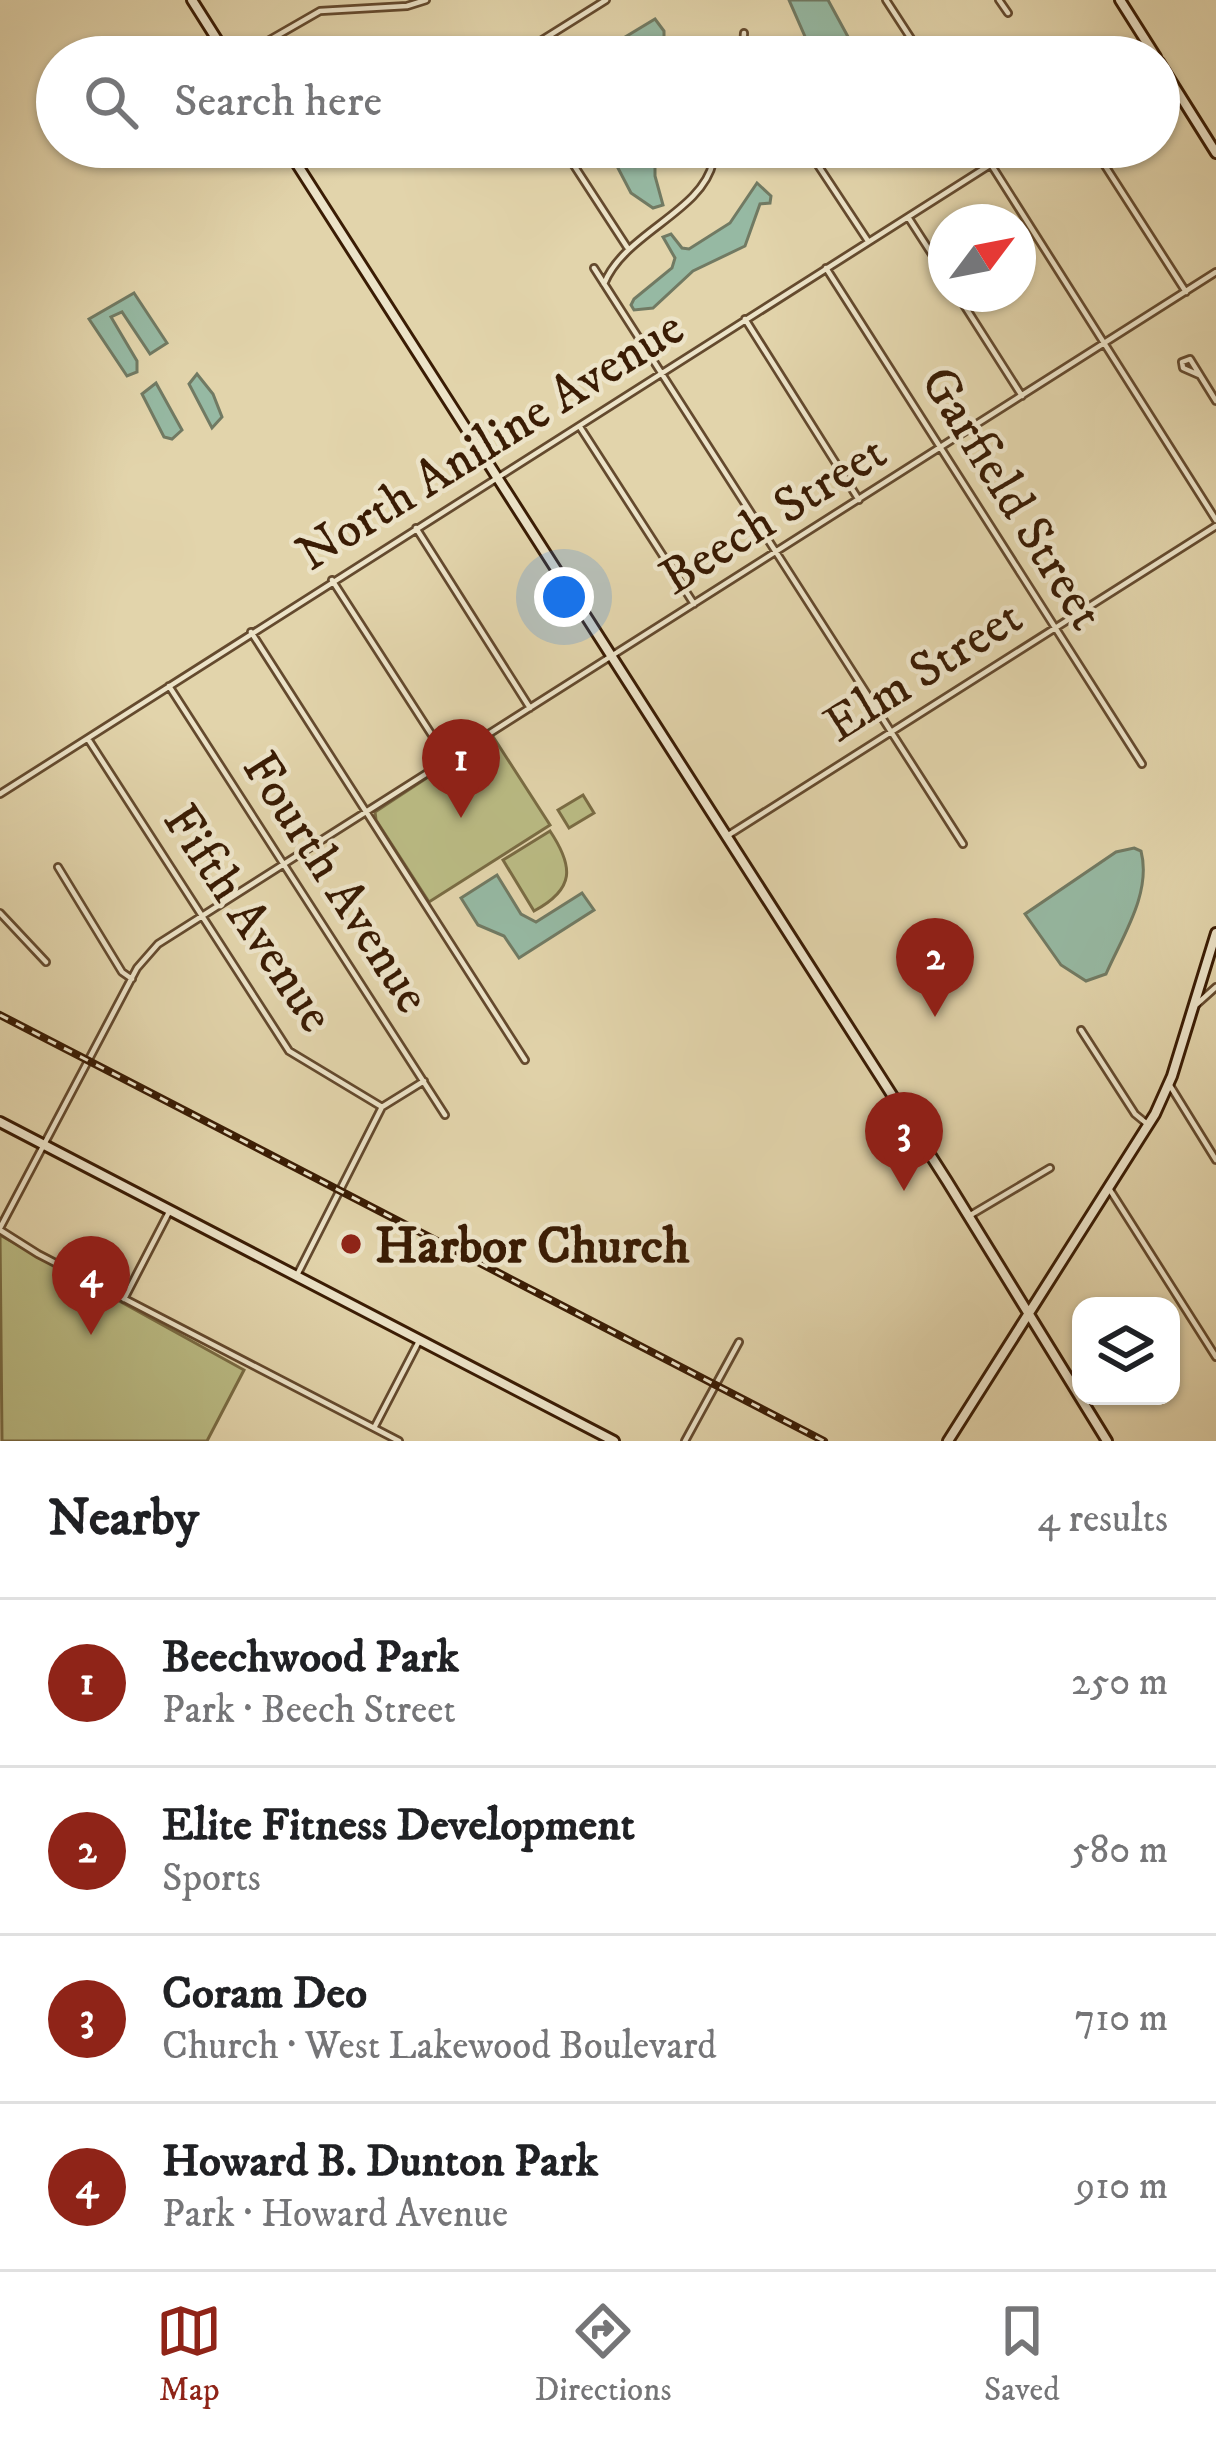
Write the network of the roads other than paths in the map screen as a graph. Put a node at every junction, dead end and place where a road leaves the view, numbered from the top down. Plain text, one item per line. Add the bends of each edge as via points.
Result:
1 (192, 0) edge
2 (426, 0) edge
3 (606, 0) edge
4 (886, 0) edge
5 (999, 0) edge
6 (1120, 0) edge
7 (1008, 13) dead end
8 (744, 33) dead end
9 (215, 36) edge
10 (274, 36) edge
11 (549, 36) edge
12 (744, 36) edge
13 (909, 36) edge
14 (1143, 36) edge
15 (1180, 95) edge
16 (1216, 153) edge
17 (299, 168) edge
18 (576, 168) edge
19 (711, 168) edge
20 (820, 168) edge
21 (985, 168) edge
22 (994, 168) edge
23 (1107, 168) edge
24 (908, 217) junction
25 (868, 242) junction
26 (627, 248) junction
27 (928, 248) edge
28 (826, 267) junction
29 (594, 268) dead end
30 (1216, 272) edge
31 (604, 284) junction
32 (1186, 292) junction
33 (968, 312) edge
34 (745, 319) junction
35 (1104, 343) junction
36 (662, 373) junction
37 (1199, 375) dead end
38 (1022, 396) junction
39 (1216, 401) edge
40 (579, 426) junction
41 (941, 449) junction
42 (496, 477) junction
43 (859, 500) junction
44 (1216, 523) edge
45 (416, 528) junction
46 (777, 553) junction
47 (332, 580) junction
48 (694, 604) junction
49 (1054, 628) junction
50 (251, 632) junction
51 (613, 656) junction
52 (170, 686) junction
53 (530, 708) junction
54 (891, 731) junction
55 (87, 737) junction
56 (448, 760) junction
57 (1142, 764) dead end
58 (0, 794) edge
59 (366, 812) junction
60 (727, 836) junction
61 (963, 844) dead end
62 (285, 866) junction
63 (58, 867) dead end
64 (0, 913) edge
65 (203, 915) junction
66 (1216, 935) edge
67 (1216, 961) edge
68 (46, 962) dead end
69 (1204, 972) junction
70 (132, 979) junction
71 (1216, 987) edge
72 (1193, 1009) junction
73 (1081, 1030) dead end
74 (525, 1060) dead end
75 (424, 1081) junction
76 (1169, 1084) junction
77 (382, 1106) junction
78 (446, 1115) dead end
79 (0, 1123) edge
80 (1149, 1124) junction
81 (43, 1148) junction
82 (1216, 1160) edge
83 (1050, 1168) dead end
84 (1108, 1187) junction
85 (169, 1212) junction
86 (969, 1216) junction
87 (0, 1229) edge
88 (296, 1277) junction
89 (124, 1299) junction
90 (1030, 1312) junction
91 (419, 1340) junction
92 (740, 1342) dead end
93 (1216, 1357) edge
94 (374, 1428) junction
95 (399, 1441) edge
96 (614, 1441) edge
97 (685, 1441) edge
98 (948, 1441) edge
99 (1107, 1441) edge

1 - 9 street
2 - 10 street via 320,11
3 - 11 street
4 - 13 street
5 - 7 street
6 - 14 street
8 - 12 street
15 - 16 street
17 - 42 street
18 - 26 street
19 - 26 street via 705,182
20 - 25 street
21 - 24 street, North Aniline Avenue
22 - 35 street
23 - 32 street
24 - 25 street, North Aniline Avenue
24 - 27 street
25 - 28 street, North Aniline Avenue
26 - 31 street
28 - 34 street, North Aniline Avenue
28 - 41 street, Garfield Street
29 - 31 street
30 - 32 street, Beech Street
31 - 36 street
32 - 35 street, Beech Street
33 - 38 street
34 - 36 street, North Aniline Avenue
34 - 43 street
35 - 38 street, Beech Street
35 - 44 street
36 - 40 street, North Aniline Avenue
36 - 46 street
37 - 39 street
38 - 41 street, Beech Street
40 - 42 street, North Aniline Avenue
40 - 48 street
41 - 43 street, Beech Street
41 - 49 street, Garfield Street
42 - 45 street, North Aniline Avenue
42 - 51 street
43 - 46 street, Beech Street
44 - 49 street, Elm Street
45 - 47 street, North Aniline Avenue
45 - 53 street
46 - 48 street, Beech Street
46 - 54 street
47 - 50 street, North Aniline Avenue
47 - 56 street
48 - 51 street, Beech Street
49 - 54 street, Elm Street
49 - 57 street, Garfield Street
50 - 52 street, North Aniline Avenue
50 - 59 street
51 - 53 street, Beech Street
51 - 60 street
52 - 55 street, North Aniline Avenue
52 - 62 street, Fourth Avenue
53 - 56 street, Beech Street
54 - 60 street, Elm Street
54 - 61 street
55 - 58 street, North Aniline Avenue
55 - 65 street, Fifth Avenue
56 - 59 street, Beech Street
59 - 62 street, Beech Street
59 - 74 street
60 - 86 street
62 - 65 street, Beech Street
62 - 75 street, Fourth Avenue
63 - 70 street
64 - 68 street
65 - 70 street, Beech Street via 158,944
65 - 77 street, Fifth Avenue via 289,1051
66 - 69 street
67 - 69 street
69 - 72 street
70 - 81 street, Beech Street
71 - 72 street
72 - 76 street
73 - 80 street
75 - 77 street
75 - 78 street, Fourth Avenue
76 - 80 street
76 - 82 street
77 - 88 street
79 - 81 street
80 - 84 street
81 - 85 street
81 - 87 street, Beech Street
83 - 86 street
84 - 90 street
84 - 93 street
85 - 88 street
85 - 89 street
86 - 90 street
87 - 89 street
88 - 91 street
89 - 94 street
90 - 98 street
90 - 99 street
91 - 94 street
91 - 96 street
92 - 97 street
94 - 95 street

